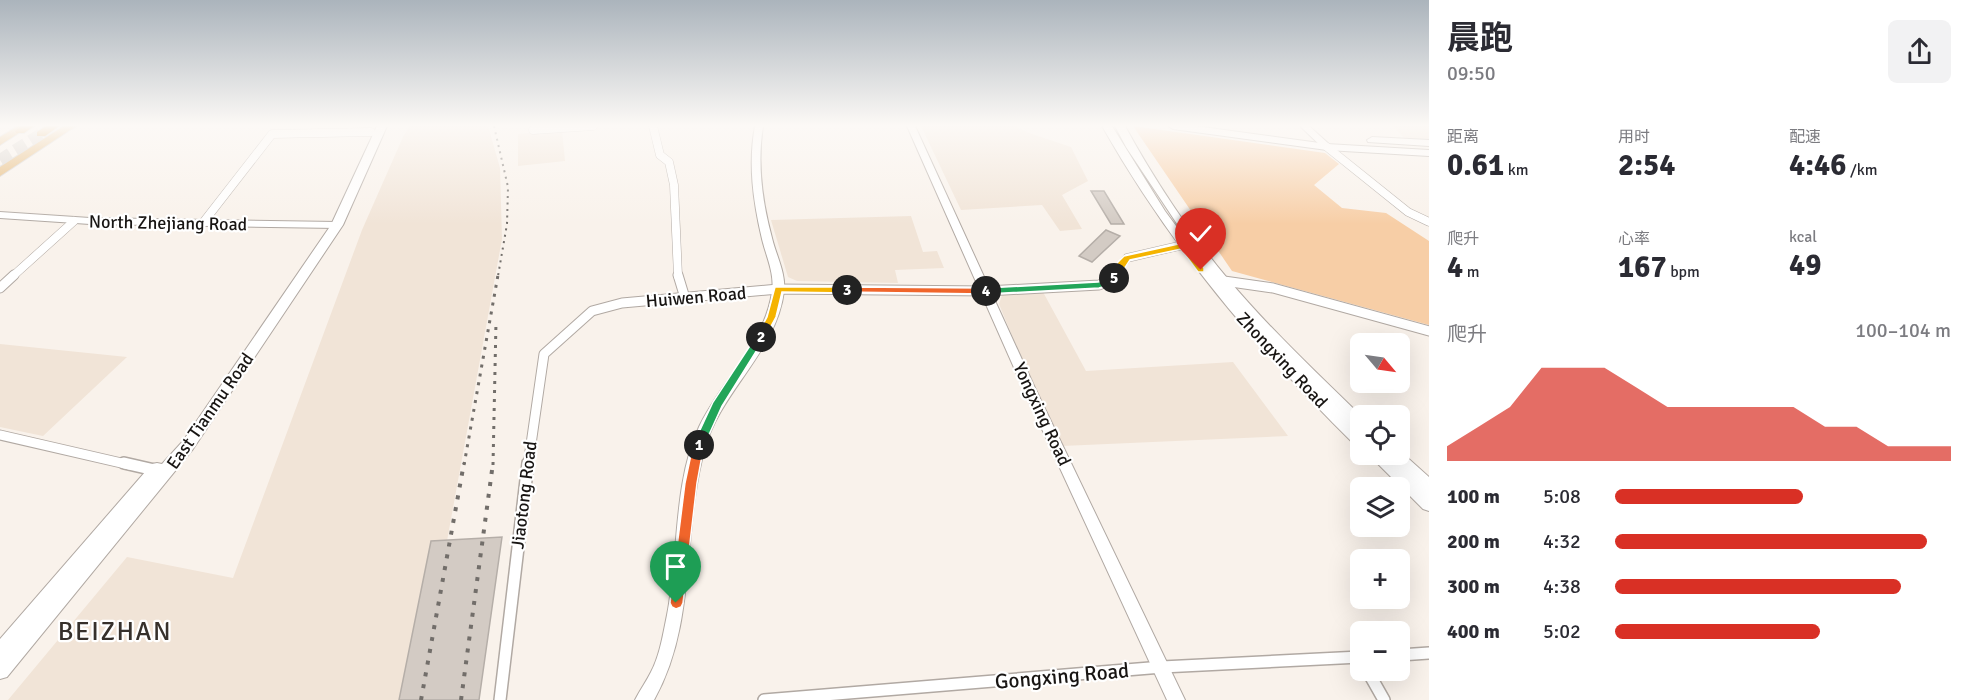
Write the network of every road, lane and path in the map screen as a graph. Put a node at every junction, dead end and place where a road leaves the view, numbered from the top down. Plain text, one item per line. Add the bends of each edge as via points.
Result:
1 (21, 159) edge
2 (253, 159) edge
3 (362, 159) edge
4 (665, 159) edge
5 (756, 159) edge
6 (926, 159) edge
7 (1127, 159) edge
8 (1141, 159) edge
9 (1341, 159) edge
10 (0, 172) edge
11 (0, 214) edge
12 (74, 221) junction
13 (1429, 222) edge
14 (202, 224) junction
15 (332, 225) junction
16 (1183, 245) junction
17 (1216, 280) junction
18 (0, 288) edge
19 (778, 289) junction
20 (987, 291) junction
21 (685, 298) junction
22 (592, 310) joint
23 (1429, 332) edge
24 (1350, 414) edge
25 (1350, 431) edge
26 (0, 435) edge
27 (1387, 465) edge
28 (1405, 465) edge
29 (161, 472) junction
30 (1429, 487) edge
31 (1429, 504) edge
32 (0, 653) edge
33 (1429, 653) edge
34 (1410, 654) edge
35 (1350, 659) edge
36 (1162, 668) junction
37 (0, 670) edge
38 (1373, 681) edge
39 (500, 700) edge
40 (644, 700) edge
41 (764, 700) edge
42 (1176, 700) edge
43 (1384, 700) edge

1 - 10 main road
2 - 14 street
3 - 15 main road, East Tianmu Road
4 - 21 street via 674,185 676,270
5 - 19 street via 760,204
6 - 20 street, Yongxing Road
7 - 16 main road, Zhongxing Road
8 - 17 main road, Zhongxing Road
9 - 13 street via 1408,212
11 - 12 street, North Zhejiang Road
12 - 14 street, North Zhejiang Road
12 - 18 street
14 - 15 street, North Zhejiang Road
15 - 29 main road, East Tianmu Road via 188,445
16 - 17 main road, Zhongxing Road
16 - 20 street, Huiwen Road via 1127,258 1106,284
17 - 23 street via 1299,295
17 - 24 main road, Zhongxing Road
17 - 25 main road, Zhongxing Road via 1273,352
19 - 20 street, Huiwen Road
19 - 21 street, Huiwen Road
19 - 40 street via 768,324 717,404 700,440 672,629 659,674
20 - 36 street, Yongxing Road
21 - 22 street, Huiwen Road via 622,303
22 - 39 street, Jiaotong Road via 544,354
26 - 29 street
27 - 31 main road
28 - 30 main road
29 - 32 main road, East Tianmu Road
29 - 37 main road, East Tianmu Road
33 - 34 street
35 - 36 street, Gongxing Road
36 - 41 street, Gongxing Road
36 - 42 street, Yongxing Road
38 - 43 street

